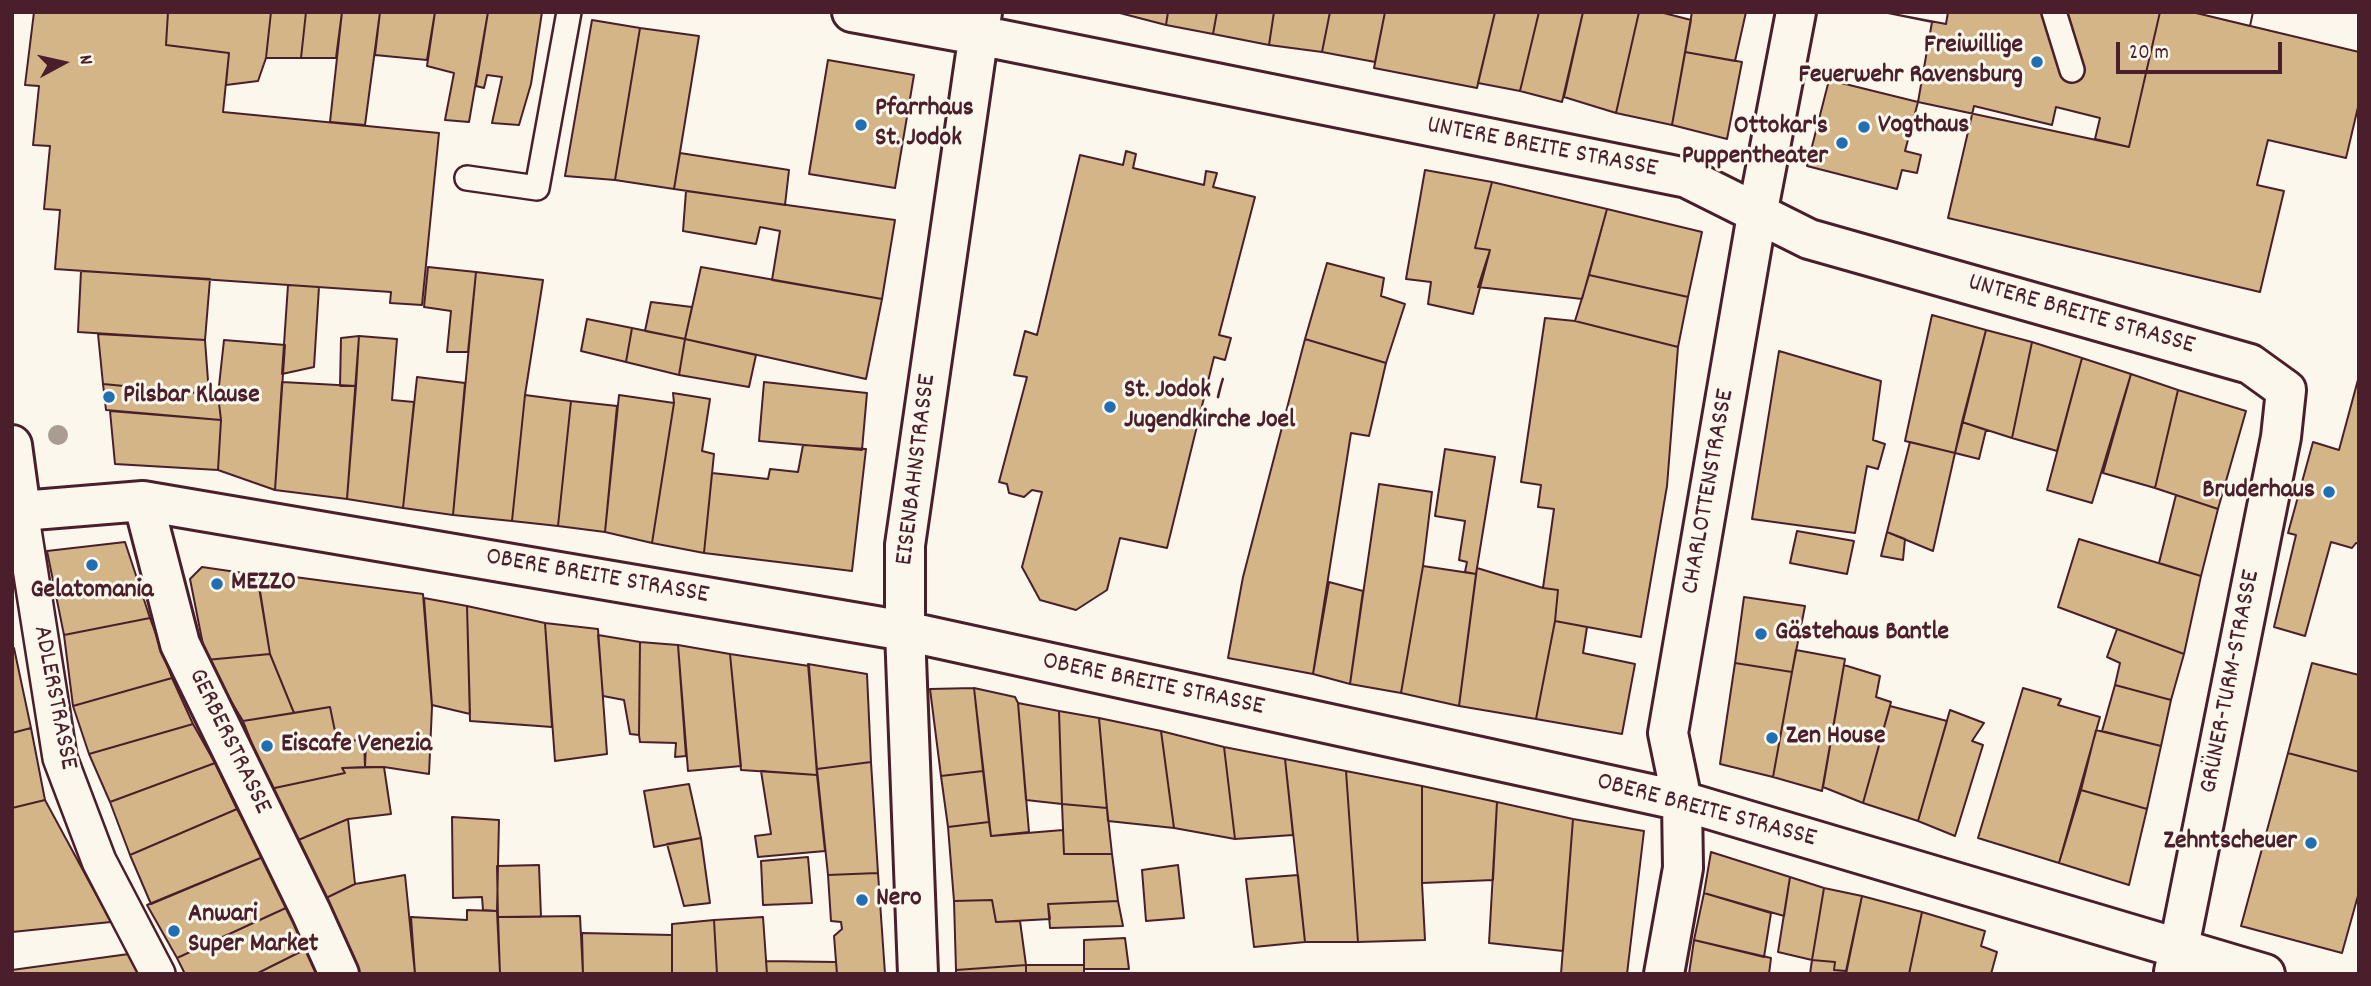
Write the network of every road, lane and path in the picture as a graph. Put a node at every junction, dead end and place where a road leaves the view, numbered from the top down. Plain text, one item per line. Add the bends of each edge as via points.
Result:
1 (569, 12) edge
2 (852, 12) edge
3 (1796, 12) edge
4 (2054, 12) edge
5 (980, 24) edge
6 (2073, 70) dead end
7 (467, 178) dead end
8 (1758, 215) junction
9 (2286, 390) joint
10 (12, 446) edge
11 (143, 500) junction
12 (17, 511) edge
13 (905, 631) junction
14 (1682, 802) junction
15 (2176, 961) edge
16 (159, 974) edge
17 (339, 974) edge
18 (918, 974) edge
19 (1664, 974) edge
20 (2265, 974) edge

1 - 7 lane via 537,188
2 - 5 street, UNTERE BREITE STRASSE
3 - 8 street, CHARLOTTENSTRASSE
4 - 6 lane
5 - 8 street, UNTERE BREITE STRASSE via 1687,178
5 - 13 street, EISENBAHNSTRASSE via 905,545
8 - 9 street, UNTERE BREITE STRASSE via 1809,239 2250,364
8 - 14 street, CHARLOTTENSTRASSE via 1668,733
9 - 15 street, GRÜNER-TURM-STRASSE via 2281,437
10 - 12 street, ADLERSTRASSE
11 - 12 street, OBERE BREITE STRASSE
11 - 13 street, OBERE BREITE STRASSE
11 - 17 street, GERBERSTRASSE via 180,644
12 - 16 street, ADLERSTRASSE via 60,758 99,861
13 - 14 street, OBERE BREITE STRASSE
13 - 18 street, EISENBAHNSTRASSE
14 - 15 street, OBERE BREITE STRASSE
14 - 19 street, CHARLOTTENSTRASSE via 1683,868
15 - 20 street, OBERE BREITE STRASSE

